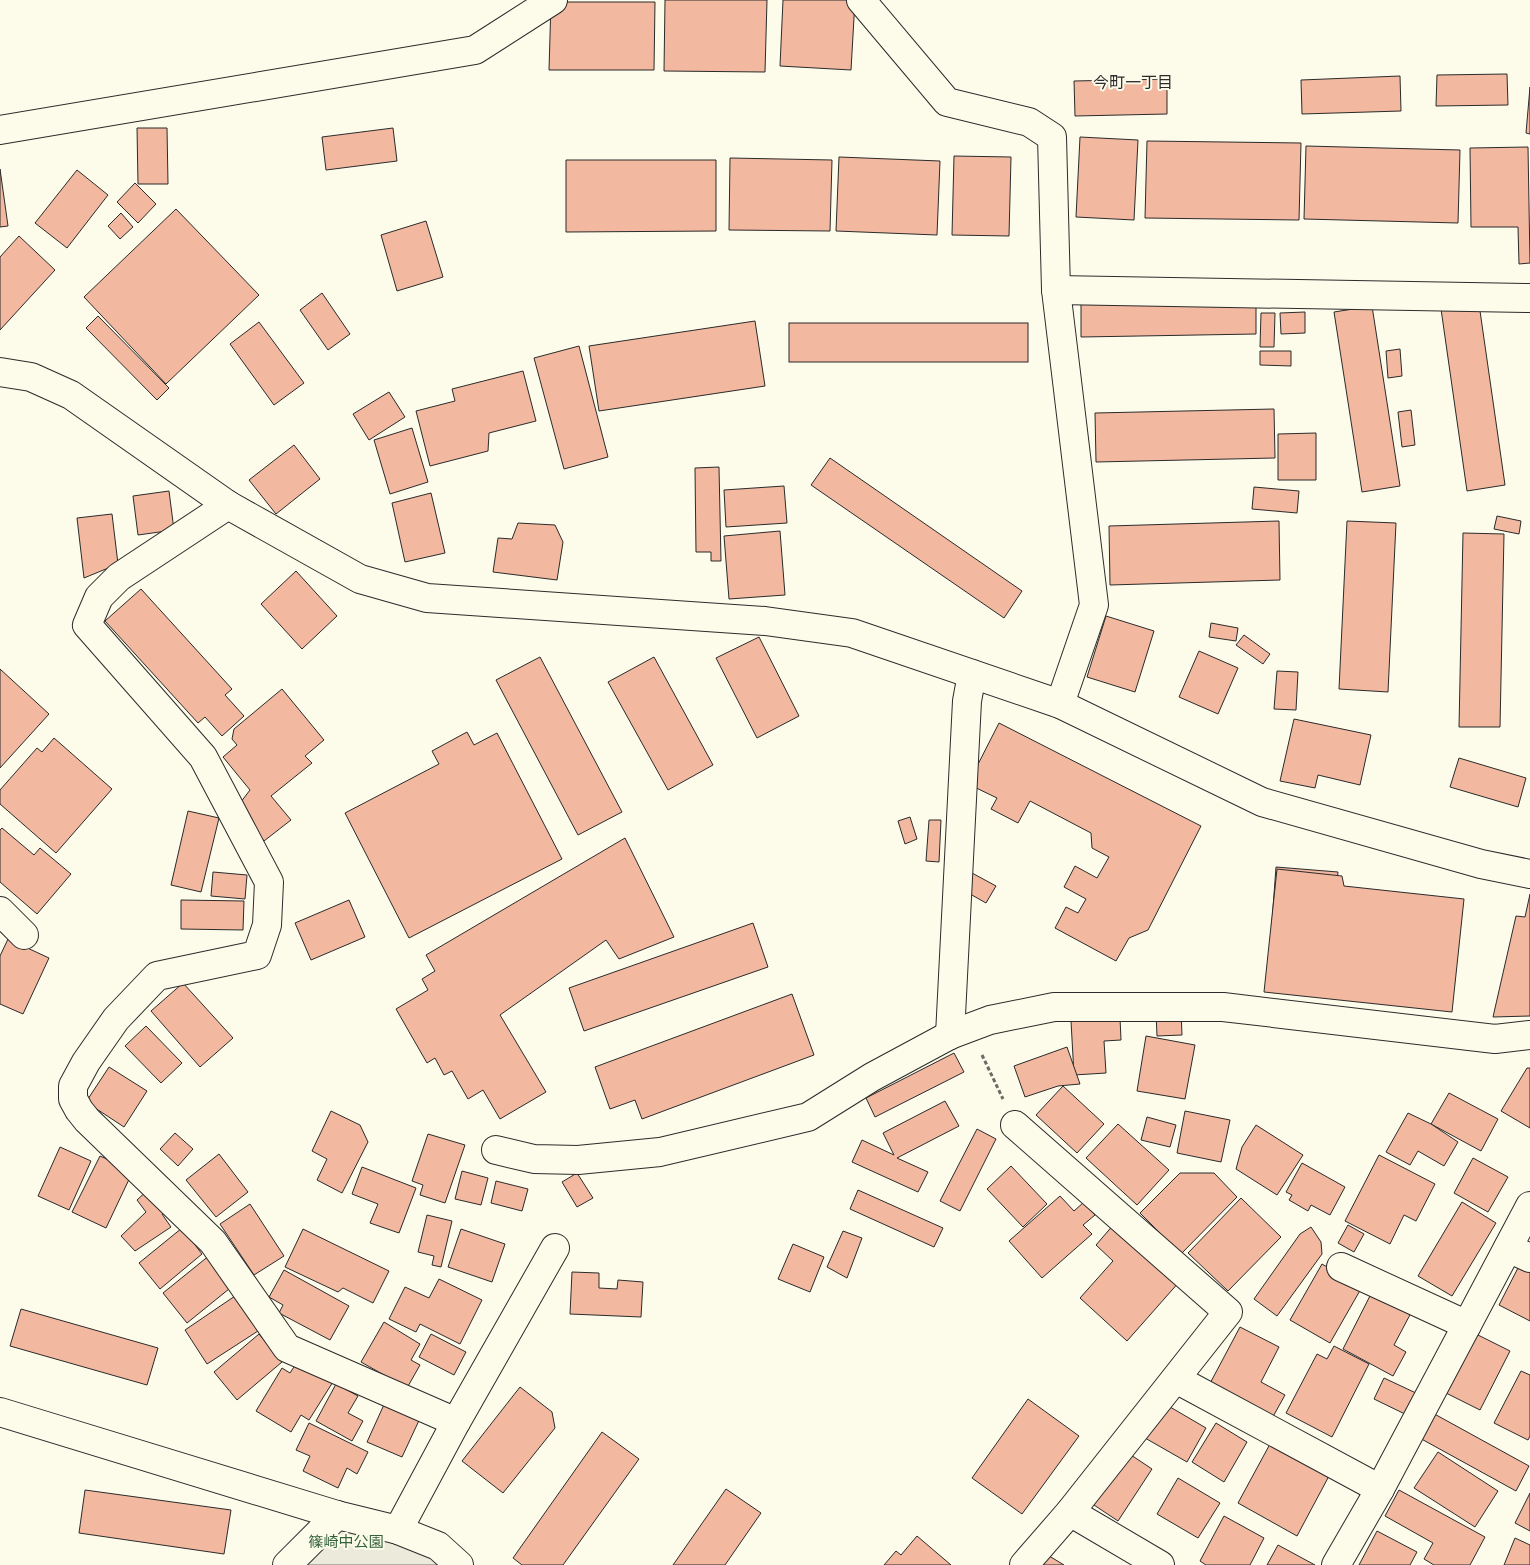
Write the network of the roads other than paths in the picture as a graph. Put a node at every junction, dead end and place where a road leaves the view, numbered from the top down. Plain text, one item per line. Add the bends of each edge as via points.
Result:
1 (553, 0) edge
2 (861, 0) edge
3 (0, 130) edge
4 (1056, 290) junction
5 (1530, 298) edge
6 (0, 372) edge
7 (228, 505) junction
8 (972, 674) junction
9 (1060, 704) junction
10 (1530, 874) edge
11 (0, 911) edge
12 (24, 935) dead end
13 (959, 1031) junction
14 (1530, 1035) edge
15 (1014, 1124) road end
16 (496, 1150) dead end
17 (1530, 1206) edge
18 (555, 1248) dead end
19 (1519, 1253) edge
20 (1341, 1267) dead end
21 (1467, 1325) junction
22 (1176, 1379) junction
23 (0, 1412) edge
24 (456, 1422) junction
25 (1380, 1489) junction
26 (1070, 1512) junction
27 (338, 1515) junction
28 (398, 1530) junction
29 (287, 1565) edge
30 (459, 1565) edge
31 (1024, 1565) edge
32 (1160, 1565) edge
33 (1336, 1565) edge

1 - 3 street via 475,50
2 - 4 street via 947,102 1029,122 1052,137
4 - 5 street
4 - 9 street via 1094,604
6 - 7 street via 31,377 71,395
7 - 8 street via 360,579 427,598 794,625 852,634
7 - 24 street via 119,578 99,597 87,624 203,757 269,882 267,925 257,955 157,976 116,1019 86,1062 73,1086 73,1100 87,1120 214,1242 287,1348
8 - 9 street
8 - 13 street via 967,701
9 - 10 street via 1262,802 1481,864
11 - 12 street
13 - 14 street via 990,1020 1054,1007 1223,1006 1495,1039
13 - 16 street via 872,1077 808,1117 660,1152 578,1160 534,1159
15 - 22 street via 1228,1312
17 - 19 street
18 - 24 street
19 - 21 street
20 - 21 street
21 - 25 street
22 - 25 street
22 - 26 street
23 - 27 street
24 - 28 street
25 - 33 street
26 - 31 street
26 - 32 street
27 - 28 street
27 - 29 street
28 - 30 street via 438,1546

